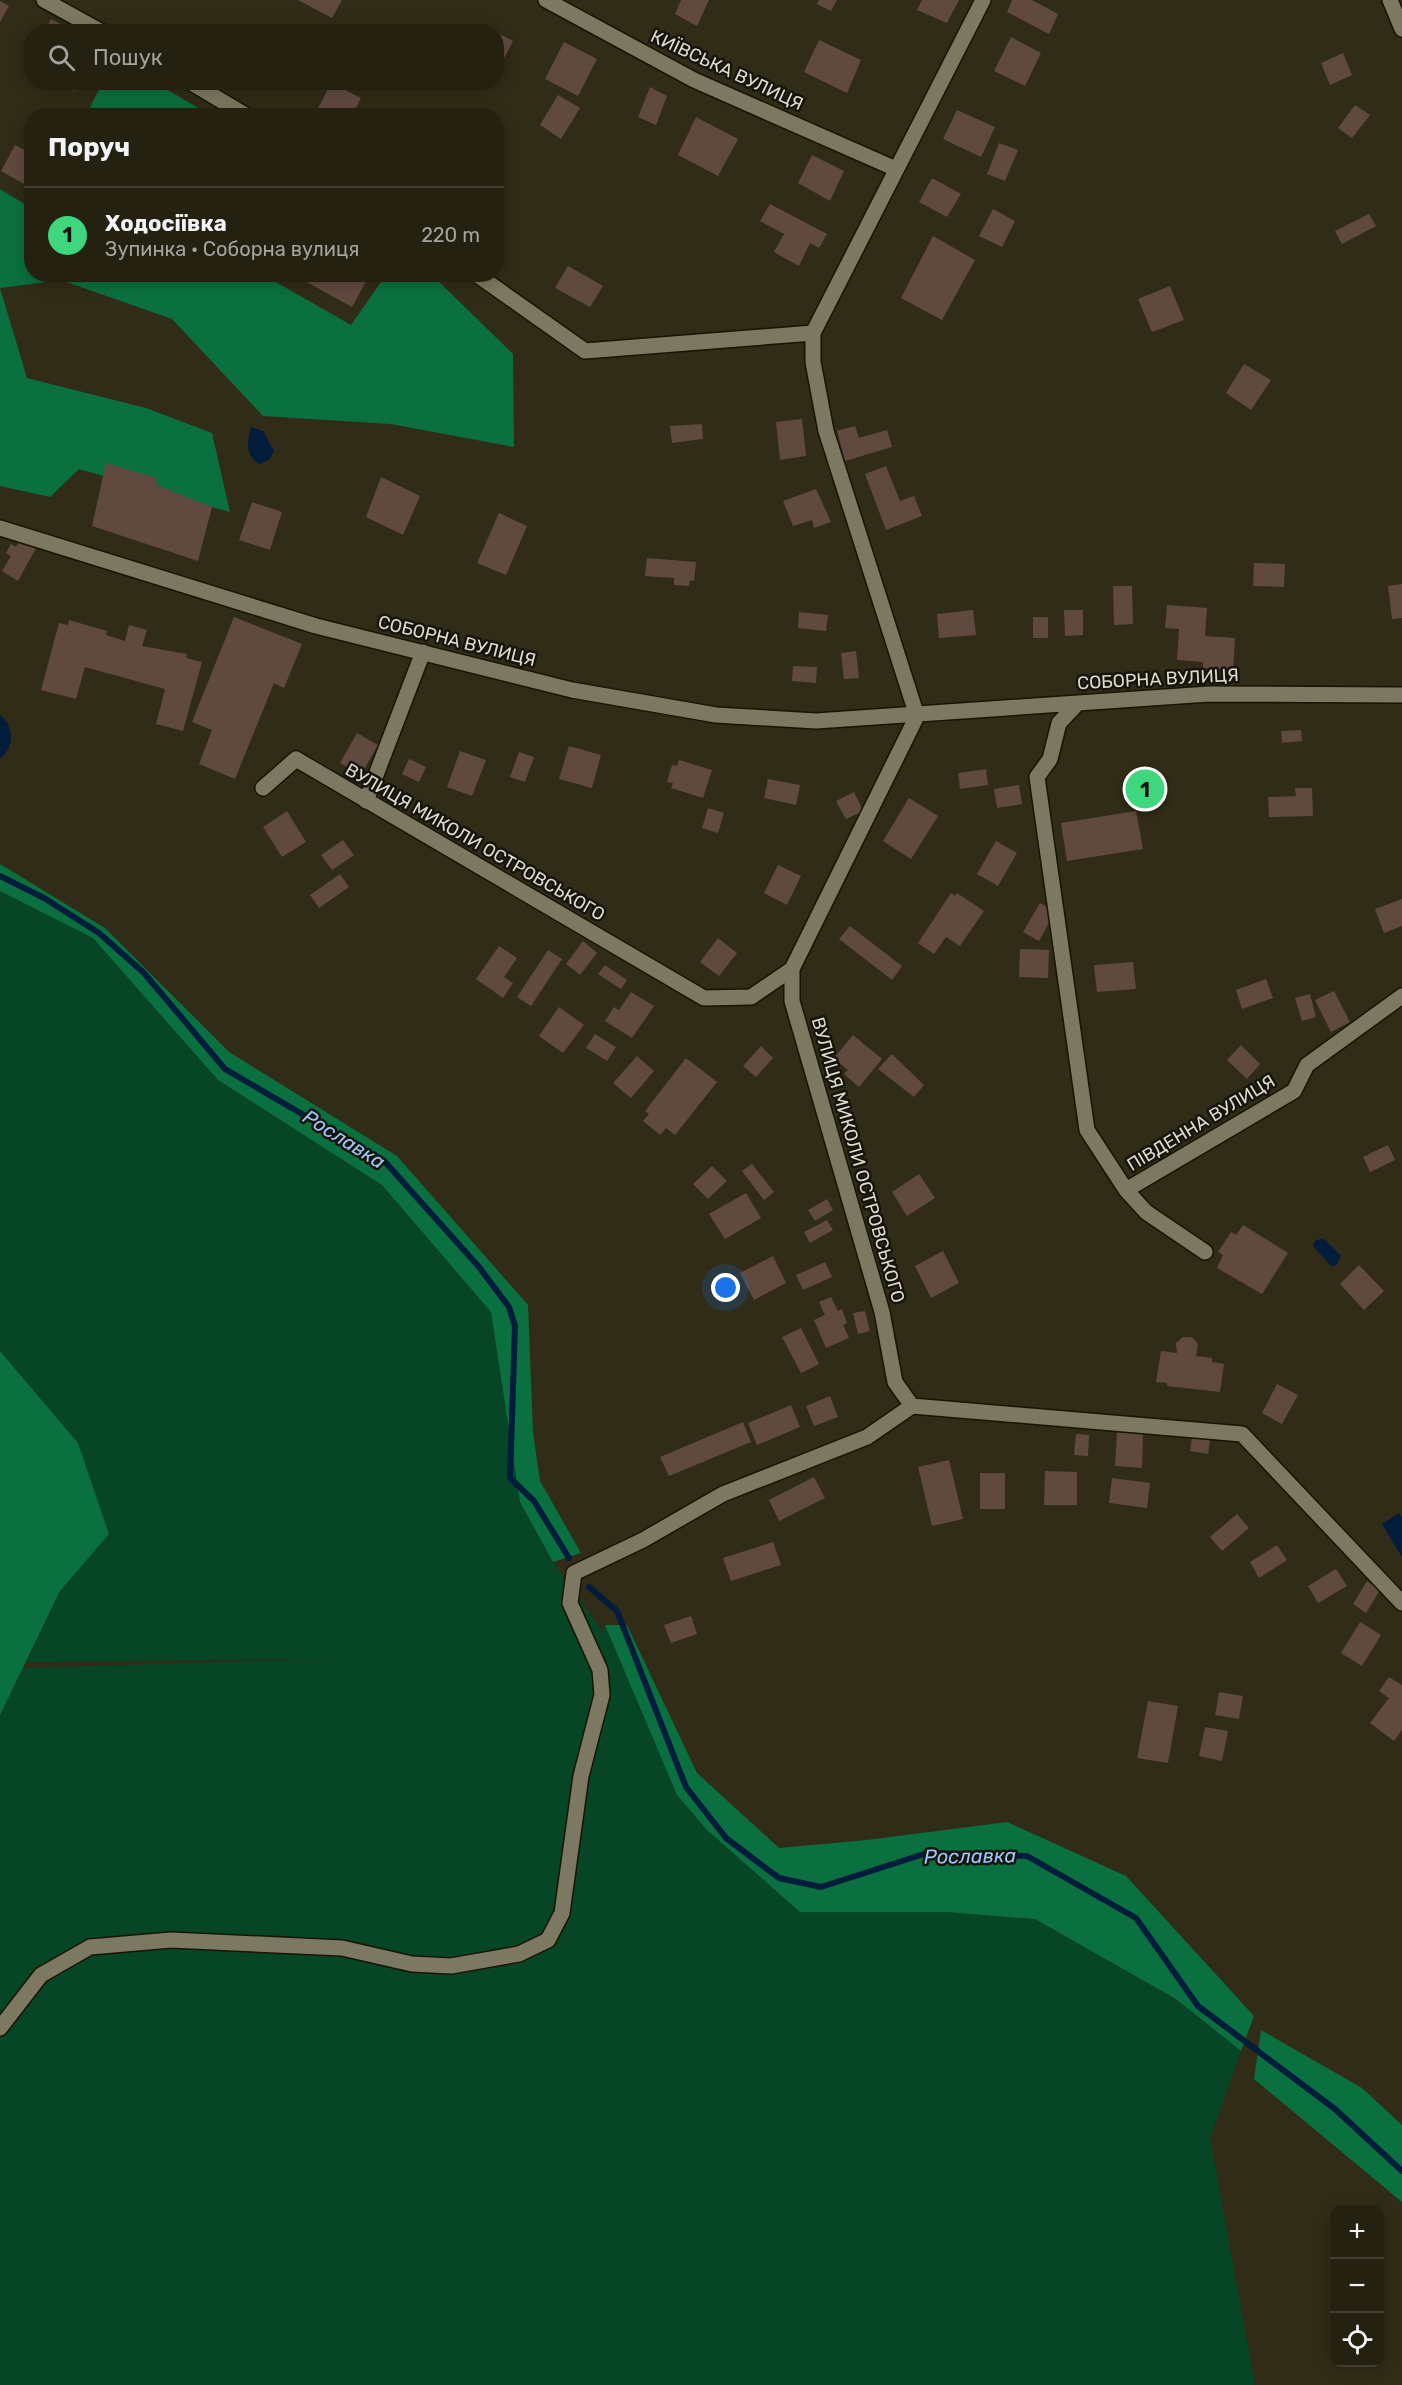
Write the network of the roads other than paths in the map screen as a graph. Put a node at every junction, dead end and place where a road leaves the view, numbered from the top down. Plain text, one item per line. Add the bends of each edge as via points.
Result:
1 (44, 0) edge
2 (546, 0) edge
3 (983, 0) edge
4 (1390, 0) edge
5 (88, 24) edge
6 (1402, 30) edge
7 (203, 90) edge
8 (234, 108) edge
9 (896, 169) junction
10 (487, 282) edge
11 (813, 333) junction
12 (0, 528) edge
13 (423, 652) junction
14 (1402, 695) edge
15 (1078, 703) junction
16 (917, 716) junction
17 (263, 788) dead end
18 (366, 801) junction
19 (792, 969) junction
20 (1402, 996) edge
21 (1126, 1190) junction
22 (1205, 1252) dead end
23 (912, 1406) junction
24 (1402, 1603) edge
25 (0, 2028) edge

1 - 5 street
2 - 9 street, КИЇВСЬКА ВУЛИЦЯ via 694,80
3 - 9 street
4 - 6 street
7 - 8 street
9 - 11 street
10 - 11 street via 585,351
11 - 16 street via 813,362 826,431
12 - 13 street, СОБОРНА ВУЛИЦЯ via 316,626
13 - 16 street, СОБОРНА ВУЛИЦЯ via 572,690 716,715 816,721
13 - 18 street
14 - 15 street, СОБОРНА ВУЛИЦЯ via 1209,694
15 - 16 street, СОБОРНА ВУЛИЦЯ
15 - 21 street via 1059,723 1050,759 1037,777 1087,1130
16 - 19 street
17 - 18 street, ВУЛИЦЯ МИКОЛИ ОСТРОВСЬКОГО via 296,759
18 - 19 street, ВУЛИЦЯ МИКОЛИ ОСТРОВСЬКОГО via 704,998 751,996
19 - 23 street, ВУЛИЦЯ МИКОЛИ ОСТРОВСЬКОГО via 792,1001 882,1312 895,1382
20 - 21 street, ПІВДЕННА ВУЛИЦЯ via 1307,1065 1294,1091
21 - 22 street via 1146,1212
23 - 24 street via 1242,1434
23 - 25 street via 867,1437 723,1494 643,1540 574,1573 570,1603 600,1670 602,1695 581,1776 562,1913 548,1940 519,1954 451,1966 412,1964 342,1948 171,1941 90,1947 41,1975

